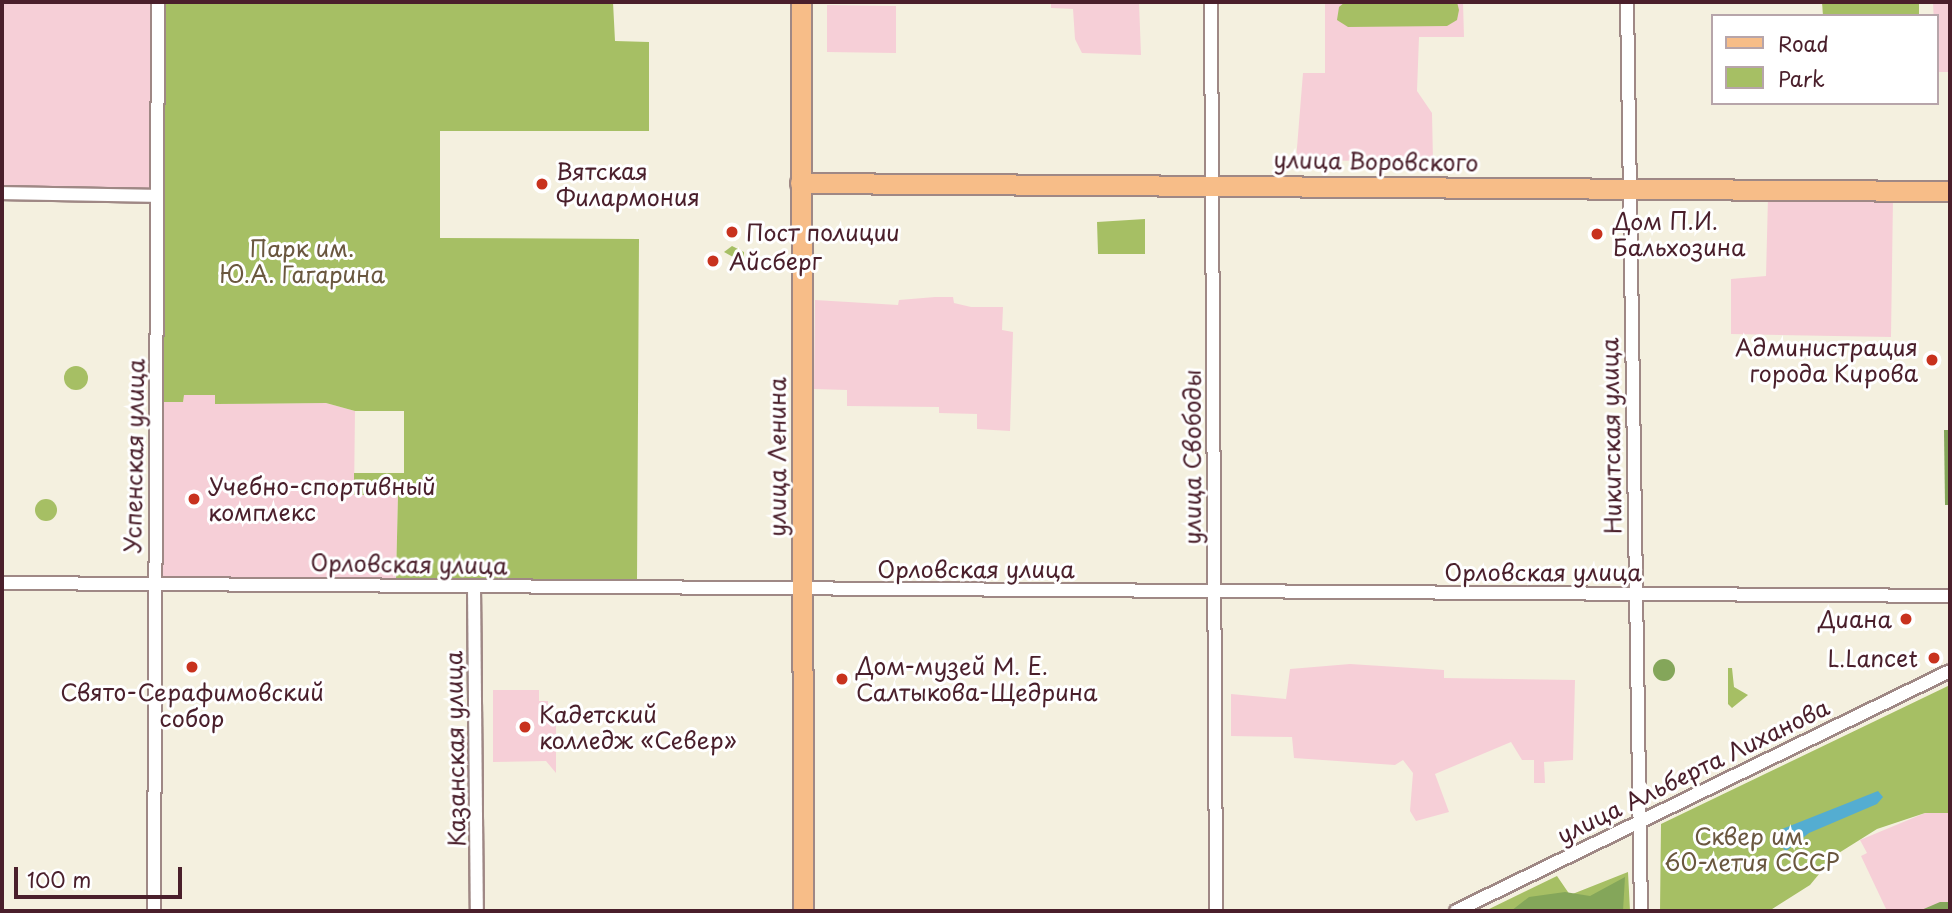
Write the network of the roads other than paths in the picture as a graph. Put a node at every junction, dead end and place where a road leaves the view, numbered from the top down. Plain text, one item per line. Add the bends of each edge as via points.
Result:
1 (158, 2) edge
2 (801, 2) edge
3 (1211, 2) edge
4 (1627, 2) edge
5 (800, 183) junction
6 (1212, 183) junction
7 (1628, 188) junction
8 (1950, 191) edge
9 (2, 193) edge
10 (157, 196) junction
11 (2, 583) edge
12 (153, 583) junction
13 (474, 586) junction
14 (802, 588) junction
15 (1214, 592) junction
16 (1635, 593) junction
17 (1950, 596) edge
18 (1950, 671) edge
19 (1640, 820) junction
20 (153, 911) edge
21 (477, 911) edge
22 (803, 911) edge
23 (1216, 911) edge
24 (1456, 911) edge
25 (1641, 911) edge

1 - 10 street, Успенская улица
2 - 5 main road, улица Ленина
3 - 6 street, улица Свободы
4 - 7 street, Никитская улица
5 - 6 main road, улица Воровского
5 - 14 main road, улица Ленина
6 - 7 main road, улица Воровского
6 - 15 street, улица Свободы
7 - 8 main road, улица Воровского
7 - 16 street, Никитская улица
9 - 10 street
10 - 12 street, Успенская улица
11 - 12 street, Орловская улица
12 - 13 street, Орловская улица
12 - 20 street, Успенская улица
13 - 14 street, Орловская улица
13 - 21 street, Казанская улица
14 - 15 street, Орловская улица
14 - 22 main road, улица Ленина
15 - 16 street, Орловская улица
15 - 23 street, улица Свободы
16 - 17 street, Орловская улица
16 - 19 street, Никитская улица
18 - 19 street, улица Альберта Лиханова
19 - 24 street, улица Альберта Лиханова
19 - 25 street, Никитская улица

